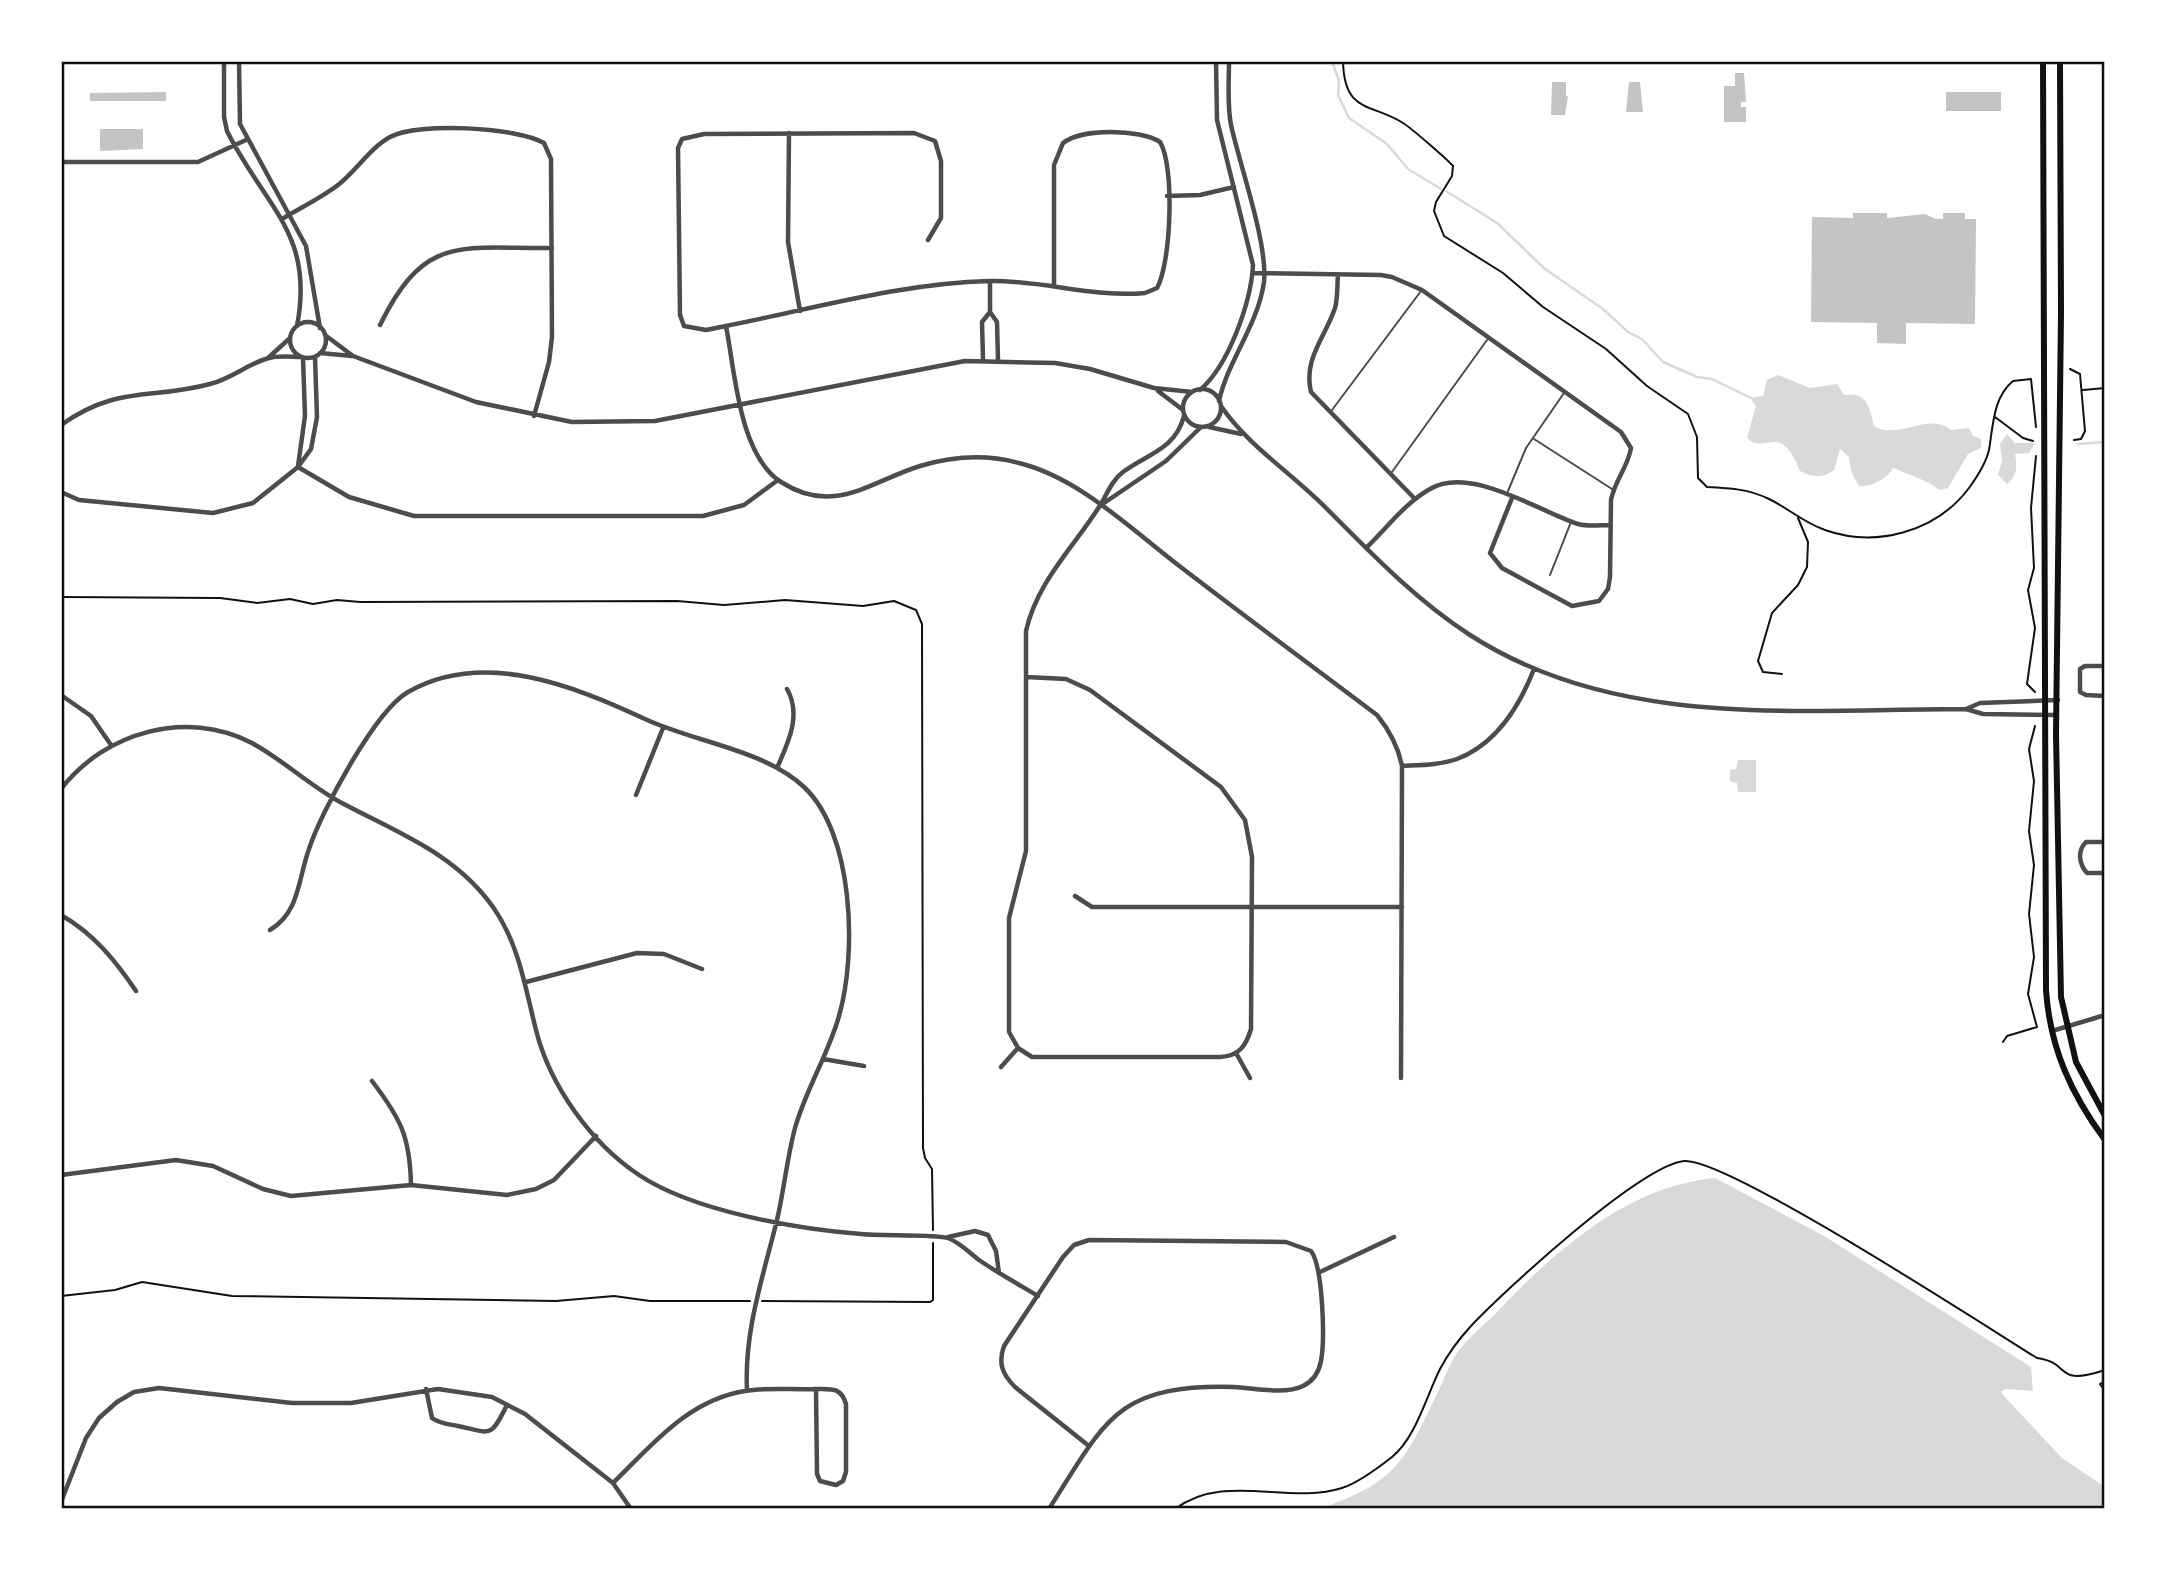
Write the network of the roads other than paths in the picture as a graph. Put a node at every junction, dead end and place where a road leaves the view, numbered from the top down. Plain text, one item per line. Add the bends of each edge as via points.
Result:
1 (224, 61) edge
2 (239, 61) edge
3 (1216, 61) edge
4 (1229, 61) edge
5 (2043, 61) edge
6 (2060, 61) edge
7 (789, 133) junction
8 (246, 140) junction
9 (235, 146) junction
10 (61, 162) edge
11 (1234, 187) junction
12 (1167, 196) junction
13 (291, 214) junction
14 (282, 219) junction
15 (928, 240) dead end
16 (552, 248) junction
17 (1253, 272) junction
18 (1264, 274) junction
19 (1338, 275) junction
20 (990, 281) junction
21 (1054, 284) junction
22 (1422, 290) junction
23 (800, 312) junction
24 (990, 312) junction
25 (380, 325) dead end
26 (297, 326) junction
27 (726, 326) junction
28 (320, 328) junction
29 (325, 335) junction
30 (290, 338) junction
31 (1488, 339) junction
32 (317, 355) junction
33 (353, 356) junction
34 (302, 357) junction
35 (268, 358) junction
36 (982, 360) junction
37 (998, 360) junction
38 (1154, 388) junction
39 (1200, 390) junction
40 (1192, 392) junction
41 (1564, 393) junction
42 (1220, 404) junction
43 (742, 405) junction
44 (1330, 411) junction
45 (1184, 413) junction
46 (534, 416) junction
47 (61, 425) edge
48 (1203, 427) junction
49 (1242, 434) junction
50 (1533, 439) junction
51 (298, 467) junction
52 (1391, 472) junction
53 (778, 480) junction
54 (1613, 489) junction
55 (61, 492) edge
56 (1509, 497) junction
57 (1415, 499) junction
58 (1100, 506) junction
59 (1572, 521) junction
60 (1611, 525) junction
61 (1366, 548) junction
62 (1550, 575) dead end
63 (2105, 666) edge
64 (1534, 669) junction
65 (1026, 677) junction
66 (787, 689) dead end
67 (61, 695) edge
68 (2105, 696) edge
69 (2058, 700) junction
70 (2045, 701) junction
71 (1966, 709) junction
72 (2045, 715) junction
73 (2057, 715) junction
74 (663, 728) junction
75 (111, 744) junction
76 (1402, 766) junction
77 (777, 768) junction
78 (61, 789) edge
79 (636, 795) dead end
80 (333, 798) junction
81 (2105, 842) edge
82 (2105, 873) edge
83 (1075, 896) dead end
84 (1251, 906) junction
85 (1402, 907) junction
86 (61, 915) edge
87 (270, 930) dead end
88 (702, 969) dead end
89 (526, 982) junction
90 (136, 991) dead end
91 (2105, 1014) edge
92 (2065, 1026) junction
93 (2051, 1031) junction
94 (1018, 1048) junction
95 (1236, 1054) junction
96 (823, 1059) junction
97 (864, 1066) dead end
98 (1001, 1067) dead end
99 (1250, 1078) dead end
100 (1401, 1078) dead end
101 (372, 1081) dead end
102 (2105, 1116) edge
103 (596, 1136) junction
104 (2105, 1140) edge
105 (61, 1175) edge
106 (411, 1185) junction
107 (777, 1221) junction
108 (947, 1237) junction
109 (1394, 1237) dead end
110 (1320, 1272) junction
111 (1000, 1274) junction
112 (1038, 1296) junction
113 (426, 1389) junction
114 (816, 1389) junction
115 (747, 1390) junction
116 (507, 1405) junction
117 (1089, 1446) junction
118 (613, 1483) junction
119 (61, 1500) edge
120 (631, 1509) edge
121 (1049, 1509) edge

1 - 9 street via 224,117
2 - 8 street via 239,113
3 - 11 street via 1215,104
4 - 18 street via 1230,121
5 - 70 main road
6 - 69 main road
7 - 15 street via 914,134 935,141 941,162 941,218
7 - 23 street via 788,242
7 - 27 street via 704,134 682,139 677,160 680,314 684,326 694,329
8 - 9 street
8 - 13 street
9 - 10 street via 198,162
9 - 14 street
11 - 12 street
11 - 17 street
12 - 21 street via 1167,262 1157,288 1132,294
12 - 21 street via 1165,151 1152,137 1079,134 1063,143 1054,165
13 - 14 street
13 - 16 street via 337,186 397,134 415,130 517,134 544,143 551,159
13 - 28 street via 310,260
14 - 26 street via 302,274
16 - 25 street via 460,249 438,254 401,286
16 - 46 street via 552,337
17 - 18 street
17 - 39 street via 1241,320 1213,376
18 - 19 street
18 - 42 street via 1252,320 1223,383
19 - 22 street via 1392,276
19 - 44 street via 1335,307 1308,378 1311,392
20 - 21 street
20 - 23 street via 906,290
20 - 24 street
22 - 31 street
22 - 44 lane
23 - 27 street
24 - 36 street via 982,322
24 - 37 street via 998,322
26 - 28 street via 312,323
26 - 30 street
27 - 43 street
28 - 29 street
29 - 32 street via 325,345
29 - 33 street
30 - 34 street via 294,352
30 - 35 street
31 - 41 street
31 - 52 lane
32 - 33 street
32 - 34 street
32 - 51 street via 312,449
33 - 46 street via 476,402
34 - 35 street
34 - 51 street via 305,416
35 - 47 street via 185,391 113,398 80,411
36 - 37 street
36 - 43 street via 935,365
37 - 38 street via 1090,369
38 - 40 street
38 - 45 street
39 - 40 street
39 - 42 street via 1212,392
40 - 45 street via 1185,400
41 - 50 lane
41 - 54 street via 1621,432 1631,447 1629,463
42 - 48 street via 1215,422
42 - 49 street
43 - 46 street via 655,421 572,422
43 - 53 street via 751,447
44 - 52 street
45 - 48 street via 1191,424
45 - 58 street via 1178,431 1155,456 1122,472
48 - 49 street
48 - 58 street via 1166,461
49 - 61 street via 1297,478
50 - 54 lane
50 - 56 lane
51 - 53 street via 349,497 414,516 703,516 744,505
51 - 55 street via 253,503 213,513 79,500
52 - 57 street
53 - 58 street via 806,494 842,497 921,466 964,457 999,458 1046,471
54 - 60 street
56 - 57 street via 1459,481 1439,484
56 - 59 street
56 - 60 street via 1490,553 1502,568 1572,606 1599,601 1608,589
57 - 61 street
58 - 65 street via 1030,610
58 - 76 street via 1377,715 1396,743
59 - 60 street
59 - 62 lane
61 - 64 street via 1445,618
63 - 68 street via 2085,666 2080,669 2079,681 2080,692
64 - 71 street via 1597,691 1671,705
64 - 76 street via 1515,709 1472,751 1456,759
65 - 84 street via 1066,679 1090,690 1221,787 1245,820 1250,836
65 - 94 street via 1026,851 1009,918 1009,1031
66 - 77 street via 795,712
67 - 75 street via 91,716
69 - 70 street
69 - 73 main road
70 - 71 street via 1980,703
70 - 72 main road
71 - 72 street via 1983,714
72 - 73 street
72 - 93 main road via 2046,990
73 - 92 main road
74 - 77 street
74 - 79 street
74 - 80 street via 552,681 515,675 442,680 406,693 386,711
75 - 78 street via 79,768
75 - 80 street via 161,729 212,730 252,743
76 - 85 street
77 - 96 street via 804,787 823,810 842,864 846,988
80 - 87 street via 309,848 293,907 286,919
80 - 89 street via 423,843 468,878 505,926
81 - 82 street via 2086,842 2080,853 2087,873
83 - 84 street via 1092,907
84 - 85 street
84 - 95 street via 1251,1029
85 - 100 street
86 - 90 street via 101,945
88 - 89 street via 664,954 637,953
89 - 103 street via 536,1030 557,1083
91 - 92 street
92 - 93 street
92 - 102 main road via 2082,1077
93 - 104 main road via 2067,1081
94 - 95 street via 1032,1057
94 - 98 street
95 - 99 street
96 - 97 street
96 - 107 street via 795,1129
101 - 106 street via 402,1123 411,1154
103 - 106 street via 554,1180 522,1194
103 - 107 street via 655,1185 727,1211
105 - 106 street via 176,1160 213,1166 263,1189 291,1196
107 - 108 street via 860,1234
107 - 115 street via 748,1332
108 - 111 street
108 - 111 street via 975,1231 988,1235
109 - 110 street
110 - 112 street via 1311,1251 1293,1243 1089,1240 1070,1249
110 - 117 street via 1321,1358 1310,1382 1289,1389 1196,1386 1164,1391 1124,1409 1098,1430
111 - 112 street
112 - 117 street via 1004,1346 1003,1373
113 - 116 street via 465,1391
113 - 116 street via 432,1418 477,1433 496,1428
113 - 119 street via 351,1403 292,1403 159,1388 134,1392 117,1402 93,1428
114 - 114 street via 817,1474 820,1481 836,1485 846,1472 846,1404 835,1389
114 - 115 street
115 - 118 street via 718,1397 674,1423
116 - 118 street
117 - 121 street
118 - 120 street

